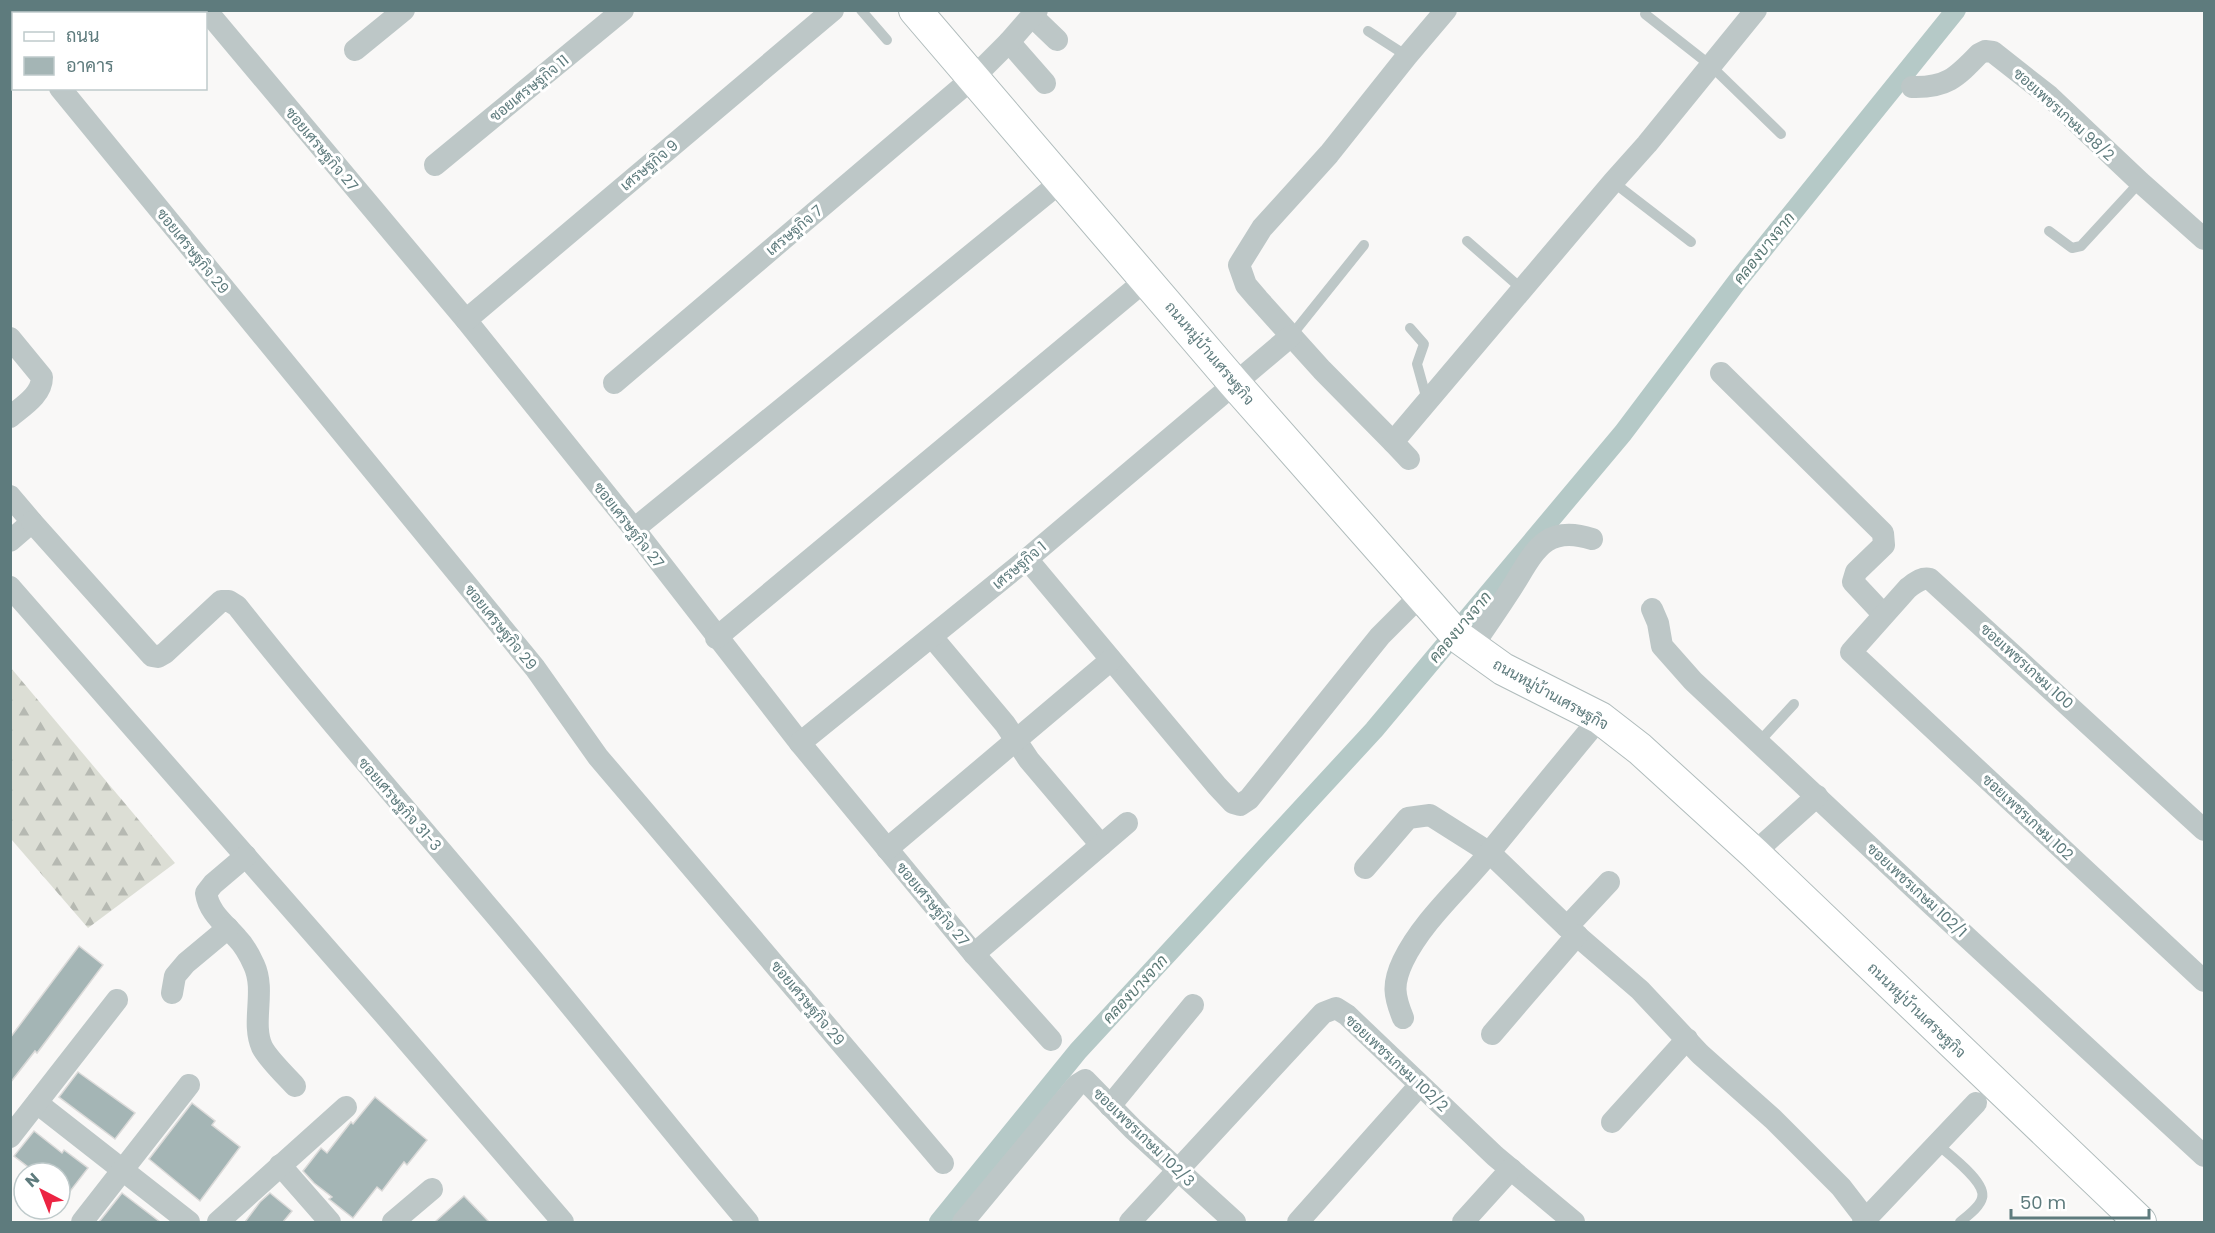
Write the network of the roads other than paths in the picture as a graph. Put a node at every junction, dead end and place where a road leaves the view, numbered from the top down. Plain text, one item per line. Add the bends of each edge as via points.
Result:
1 (206, 10) edge
2 (405, 10) edge
3 (623, 10) edge
4 (833, 10) edge
5 (861, 10) edge
6 (915, 10) edge
7 (1446, 10) edge
8 (1756, 10) edge
9 (1035, 13) edge
10 (1645, 14) dead end
11 (1368, 31) dead end
12 (887, 40) dead end
13 (1058, 40) dead end
14 (1010, 42) junction
15 (355, 50) dead end
16 (1407, 56) junction
17 (1710, 65) junction
18 (974, 77) junction
19 (1045, 82) dead end
20 (1912, 87) dead end
21 (62, 90) edge
22 (1780, 134) dead end
23 (435, 165) dead end
24 (1062, 181) junction
25 (1613, 182) junction
26 (2140, 182) junction
27 (2049, 231) dead end
28 (2205, 239) edge
29 (1467, 241) dead end
30 (1691, 243) dead end
31 (1364, 245) dead end
32 (1148, 279) junction
33 (1523, 291) junction
34 (466, 320) junction
35 (1410, 328) dead end
36 (1291, 336) junction
37 (10, 338) edge
38 (1721, 373) dead end
39 (614, 383) dead end
40 (1234, 383) junction
41 (1427, 400) junction
42 (10, 417) edge
43 (1393, 442) junction
44 (1409, 459) dead end
45 (10, 496) edge
46 (32, 522) junction
47 (634, 529) junction
48 (1592, 539) dead end
49 (10, 541) edge
50 (1027, 559) junction
51 (10, 587) edge
52 (1427, 602) junction
53 (1652, 609) dead end
54 (1883, 614) junction
55 (932, 637) junction
56 (717, 638) junction
57 (1464, 642) junction
58 (1851, 652) joint
59 (1111, 660) junction
60 (1794, 704) dead end
61 (1600, 718) junction
62 (1016, 740) junction
63 (1759, 742) junction
64 (800, 743) junction
65 (1817, 796) junction
66 (1127, 823) dead end
67 (2205, 830) edge
68 (1101, 845) junction
69 (887, 849) junction
70 (1490, 853) junction
71 (1754, 853) junction
72 (246, 856) junction
73 (1365, 868) dead end
74 (1609, 882) dead end
75 (228, 928) junction
76 (1572, 931) junction
77 (974, 954) junction
78 (2205, 981) edge
79 (172, 993) dead end
80 (117, 1000) dead end
81 (1192, 1005) dead end
82 (1403, 1018) dead end
83 (1492, 1034) dead end
84 (1687, 1039) junction
85 (1051, 1040) dead end
86 (189, 1085) dead end
87 (295, 1086) dead end
88 (1419, 1086) junction
89 (37, 1103) junction
90 (1976, 1103) dead end
91 (1110, 1106) junction
92 (346, 1107) dead end
93 (1612, 1122) dead end
94 (10, 1137) edge
95 (1937, 1144) junction
96 (2205, 1156) edge
97 (943, 1163) dead end
98 (280, 1165) junction
99 (1511, 1169) junction
100 (122, 1170) junction
101 (1178, 1170) junction
102 (432, 1189) dead end
103 (82, 1222) edge
104 (189, 1222) edge
105 (218, 1222) edge
106 (330, 1222) edge
107 (393, 1222) edge
108 (563, 1222) edge
109 (748, 1222) edge
110 (963, 1222) edge
111 (1130, 1222) edge
112 (1235, 1222) edge
113 (1298, 1222) edge
114 (1463, 1222) edge
115 (1574, 1222) edge
116 (1865, 1222) edge
117 (1960, 1222) edge
118 (2140, 1222) edge

1 - 34 street, ซอยเศรษฐกิจ 27
2 - 15 street
3 - 23 street, ซอยเศรษฐกิจ 11
4 - 34 street, เศรษฐกิจ 9
5 - 12 lane
6 - 18 street, ถนนหมู่บ้านเศรษฐกิจ
7 - 16 street
8 - 17 street
9 - 13 street
9 - 14 street, เศรษฐกิจ 7
10 - 17 lane
11 - 16 lane
14 - 18 street, เศรษฐกิจ 7
14 - 19 street
16 - 36 street via 1329,154 1262,228 1239,265 1246,285
17 - 22 lane
17 - 25 street
18 - 24 street, ถนนหมู่บ้านเศรษฐกิจ
18 - 39 street, เศรษฐกิจ 7
20 - 26 street, ซอยเพชรเกษม 98/2 via 1944,84 1979,54 1993,52 2049,96
21 - 97 street, ซอยเศรษฐกิจ 29 via 535,668 598,757
24 - 32 street, ถนนหมู่บ้านเศรษฐกิจ
24 - 47 street
25 - 30 lane
25 - 33 street
26 - 27 lane via 2081,246 2072,248
26 - 28 street, ซอยเพชรเกษม 98/2
29 - 33 lane
31 - 36 lane
32 - 40 street, ถนนหมู่บ้านเศรษฐกิจ
32 - 56 street
33 - 41 street
34 - 47 street, ซอยเศรษฐกิจ 27
35 - 41 lane via 1424,344 1417,364
36 - 40 street, เศรษฐกิจ 1
36 - 43 street
37 - 42 street via 42,377 42,385
38 - 54 street via 1883,533 1884,545 1857,572 1853,582
40 - 50 street, เศรษฐกิจ 1
40 - 52 street, ถนนหมู่บ้านเศรษฐกิจ
41 - 43 street
43 - 44 street
45 - 46 street, ซอยเศรษฐกิจ 31-3
46 - 49 street
46 - 109 street, ซอยเศรษฐกิจ 31-3 via 152,656 165,653 221,601 237,606
47 - 56 street, ซอยเศรษฐกิจ 27
48 - 57 street via 1569,533 1545,542
50 - 55 street, เศรษฐกิจ 1
50 - 59 street
51 - 72 street
52 - 57 street, ถนนหมู่บ้านเศรษฐกิจ
52 - 59 street via 1380,636 1249,799 1240,805 1217,786
53 - 63 street, ซอยเพชรเกษม 102/1 via 1668,655
54 - 58 street, ซอยเพชรเกษม 100
54 - 67 street, ซอยเพชรเกษม 100 via 1908,588 1930,579
55 - 62 street
55 - 64 street, เศรษฐกิจ 1
56 - 64 street, ซอยเศรษฐกิจ 27
57 - 61 street, ถนนหมู่บ้านเศรษฐกิจ via 1503,669
58 - 78 street, ซอยเพชรเกษม 102
59 - 62 street
60 - 63 lane
61 - 70 street
61 - 71 street, ถนนหมู่บ้านเศรษฐกิจ via 1641,749
62 - 68 street
62 - 69 street
63 - 65 street, ซอยเพชรเกษม 102/1
64 - 69 street, ซอยเศรษฐกิจ 27
65 - 71 street
65 - 96 street, ซอยเพชรเกษม 102/1
66 - 68 street
68 - 77 street
69 - 77 street, ซอยเศรษฐกิจ 27
70 - 73 street via 1430,815 1408,818
70 - 76 street
70 - 82 street via 1426,927 1404,961 1395,998
71 - 118 street, ถนนหมู่บ้านเศรษฐกิจ
72 - 75 street via 207,893 209,906
72 - 108 street
74 - 76 street
75 - 79 street via 186,963 175,976
75 - 87 street via 255,968 262,1048
76 - 83 street
76 - 84 street via 1640,990
77 - 85 street, ซอยเศรษฐกิจ 27
80 - 89 street
81 - 91 street
84 - 93 street
84 - 116 street via 1841,1187
86 - 100 street
88 - 99 street, ซอยเพชรเกษม 102/2
88 - 101 street, ซอยเพชรเกษม 102/2 via 1336,1008 1323,1013
88 - 113 street
89 - 94 street
89 - 100 street
90 - 95 street
91 - 101 street, ซอยเพชรเกษม 102/3
91 - 110 street, ซอยเพชรเกษม 102/3 via 1085,1080 1077,1085
92 - 98 street
95 - 116 street
95 - 117 lane via 1967,1170 1983,1191 1978,1205
98 - 105 street
98 - 106 street
99 - 114 street
99 - 115 street, ซอยเพชรเกษม 102/2
100 - 103 street
100 - 104 street
101 - 111 street
101 - 112 street, ซอยเพชรเกษม 102/3
102 - 107 street

